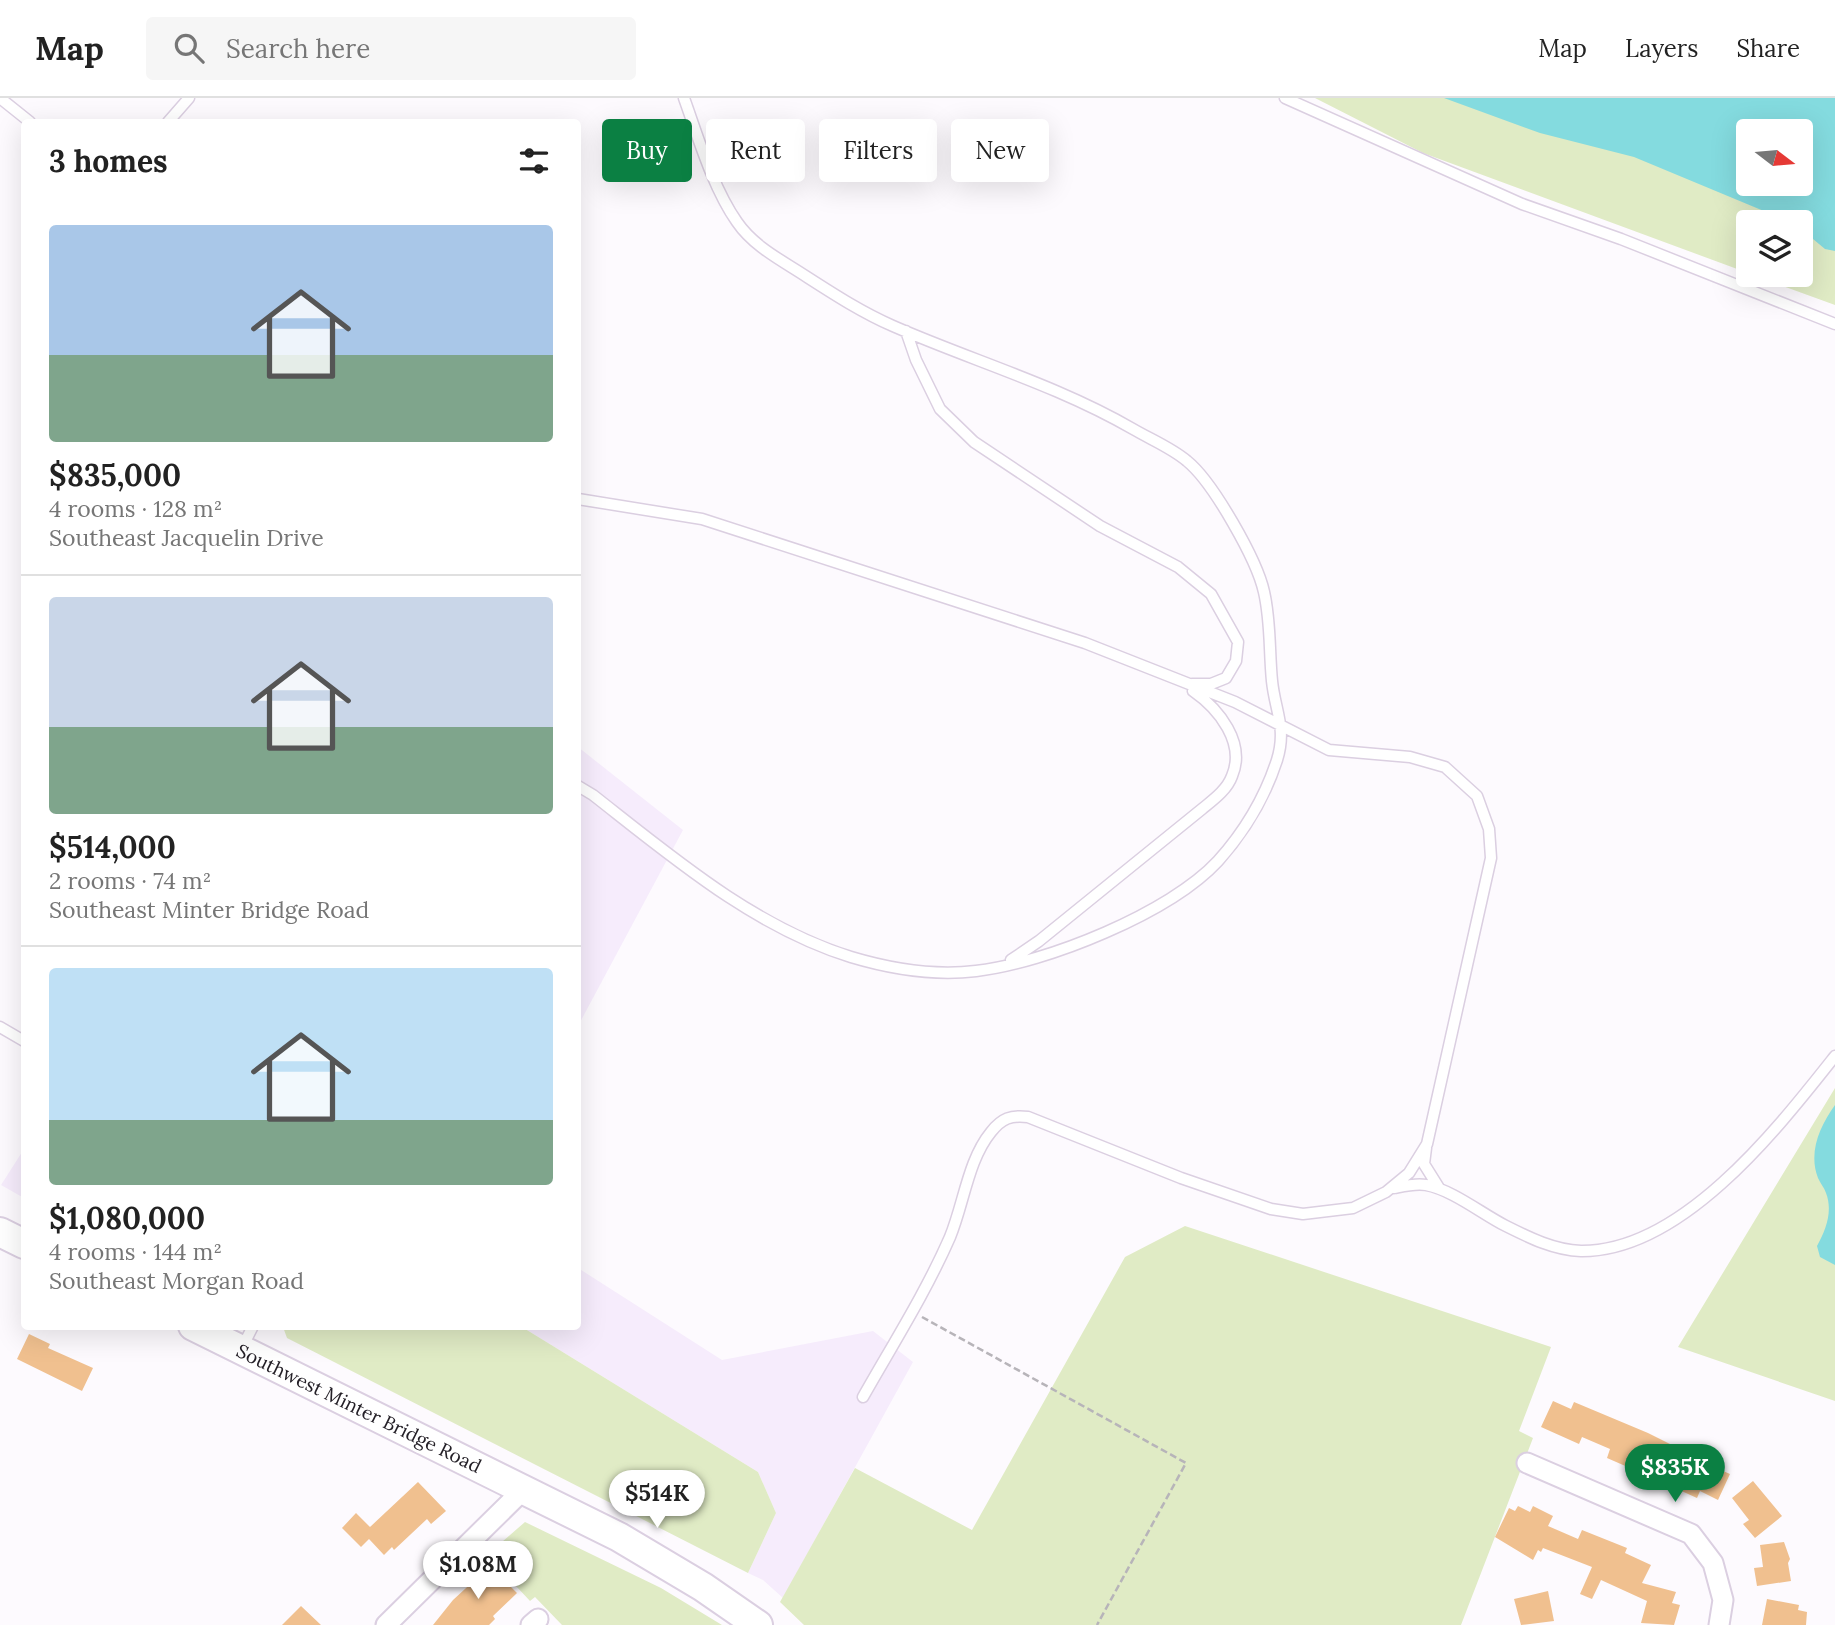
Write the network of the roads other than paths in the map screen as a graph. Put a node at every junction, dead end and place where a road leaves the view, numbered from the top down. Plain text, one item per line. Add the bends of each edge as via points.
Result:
1 (0, 98) edge
2 (189, 98) edge
3 (684, 98) edge
4 (1285, 98) edge
5 (26, 119) edge
6 (171, 119) edge
7 (1835, 324) edge
8 (906, 331) junction
9 (581, 499) edge
10 (1181, 683) junction
11 (1282, 725) junction
12 (581, 788) edge
13 (997, 966) junction
14 (0, 1027) edge
15 (21, 1039) edge
16 (1835, 1056) edge
17 (1427, 1144) junction
18 (1390, 1189) junction
19 (1443, 1192) junction
20 (0, 1232) edge
21 (21, 1242) edge
22 (211, 1330) edge
23 (247, 1338) edge
24 (863, 1397) dead end
25 (1527, 1463) dead end
26 (524, 1489) junction
27 (386, 1625) edge
28 (758, 1625) edge
29 (1719, 1625) edge

1 - 5 lane
2 - 6 lane
3 - 8 lane via 736,222 760,247 839,298
4 - 7 lane via 1522,204
8 - 10 lane via 940,409 974,442 1100,526 1178,567 1211,594 1238,642 1236,661 1226,678 1211,684
8 - 11 lane via 1035,381 1113,418 1187,461 1214,490 1264,586 1272,638 1272,682
9 - 10 lane via 702,519 1085,643
10 - 11 lane
10 - 13 lane via 1222,717 1233,738 1236,761 1232,777 1220,794 1039,941
11 - 13 lane via 1278,757 1263,795 1216,864 1171,900 1101,933 1036,958
11 - 17 lane via 1329,750 1410,757 1445,767 1477,796 1489,829 1491,858
12 - 13 lane via 712,886 793,933 849,957 910,971 975,971
14 - 15 lane
16 - 19 lane via 1776,1128 1716,1188 1666,1226 1623,1245 1581,1251 1541,1244
17 - 18 lane via 1409,1173
17 - 19 lane via 1424,1164
18 - 19 lane via 1426,1185
18 - 24 lane via 1353,1209 1303,1214 1271,1209 1028,1117 1000,1121 979,1152 950,1237
20 - 21 main road
22 - 23 main road, Southwest Minter Bridge Road
23 - 26 main road, Southwest Minter Bridge Road
25 - 29 street via 1691,1534 1713,1563 1723,1600
26 - 27 street
26 - 28 main road, Southwest Minter Bridge Road via 646,1552

